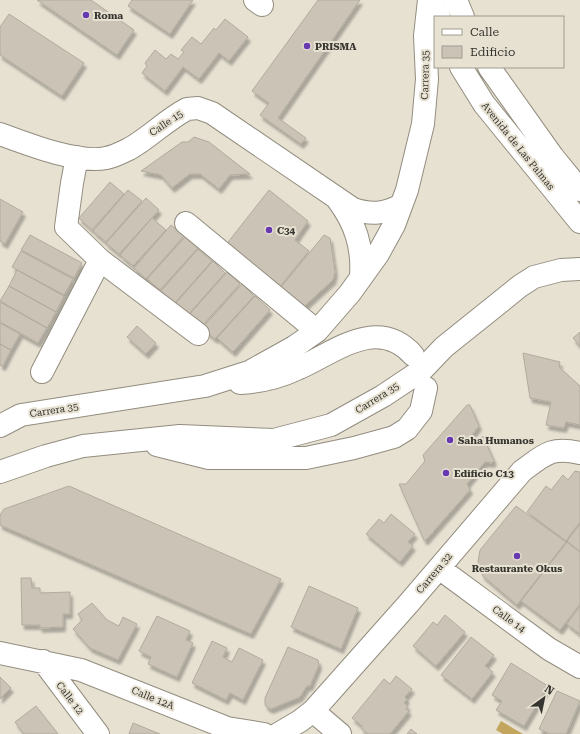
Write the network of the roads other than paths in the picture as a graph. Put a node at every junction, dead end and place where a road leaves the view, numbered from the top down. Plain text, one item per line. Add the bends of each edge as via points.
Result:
1 (414, 0) edge
2 (429, 0) edge
3 (434, 0) edge
4 (456, 0) edge
5 (439, 16) edge
6 (464, 16) edge
7 (426, 46) junction
8 (463, 68) edge
9 (490, 68) edge
10 (0, 134) edge
11 (77, 157) junction
12 (580, 190) edge
13 (337, 198) junction
14 (401, 205) junction
15 (580, 222) edge
16 (186, 223) dead end
17 (100, 260) junction
18 (580, 269) edge
19 (361, 276) junction
20 (317, 331) junction
21 (198, 334) dead end
22 (413, 355) dead end
23 (42, 372) dead end
24 (205, 386) junction
25 (426, 388) dead end
26 (11, 414) edge
27 (0, 426) edge
28 (140, 440) junction
29 (572, 451) edge
30 (0, 472) edge
31 (439, 568) junction
32 (0, 653) edge
33 (43, 661) junction
34 (580, 667) edge
35 (313, 711) junction
36 (98, 734) edge
37 (264, 734) edge
38 (278, 734) edge
39 (340, 734) edge

1 - 7 street
2 - 7 street, Carrera 35
3 - 5 street
4 - 6 street
7 - 14 street, Carrera 35 via 427,79 423,124 410,180
8 - 15 street, Avenida de Las Palmas via 488,110
9 - 12 street, Avenida de Las Palmas via 544,146
10 - 11 street, Calle 15
11 - 13 street, Calle 15 via 106,158 130,148 187,109 198,108 212,113
11 - 17 street via 66,227
13 - 14 street, Calle 15 via 353,209 372,213 392,210
13 - 19 street, Calle 15 via 355,227 360,242
14 - 19 street, Carrera 35 via 394,225 378,254
16 - 20 street
17 - 21 street
17 - 23 street
18 - 28 street, Carrera 35 via 561,270 534,277 444,347 422,370 383,396 331,425 274,440 180,436
19 - 20 street, Carrera 35 via 350,293
20 - 24 street, Carrera 35 via 249,372
22 - 24 street, Carrera 35 via 395,342 377,337 365,338 353,341 289,372 257,382
24 - 26 street, Carrera 35
25 - 28 street, Carrera 35 via 424,403 417,418 400,434 354,448 306,458 208,458
26 - 27 street, Carrera 35
28 - 30 street, Carrera 35 via 83,446
29 - 31 street, Carrera 32 via 544,454 522,471
31 - 34 street, Calle 14 via 549,649
31 - 35 street, Carrera 32
32 - 33 street, Calle 12A
33 - 36 street, Calle 12
33 - 37 street, Calle 12A via 81,670 227,728
35 - 38 street
35 - 39 street

